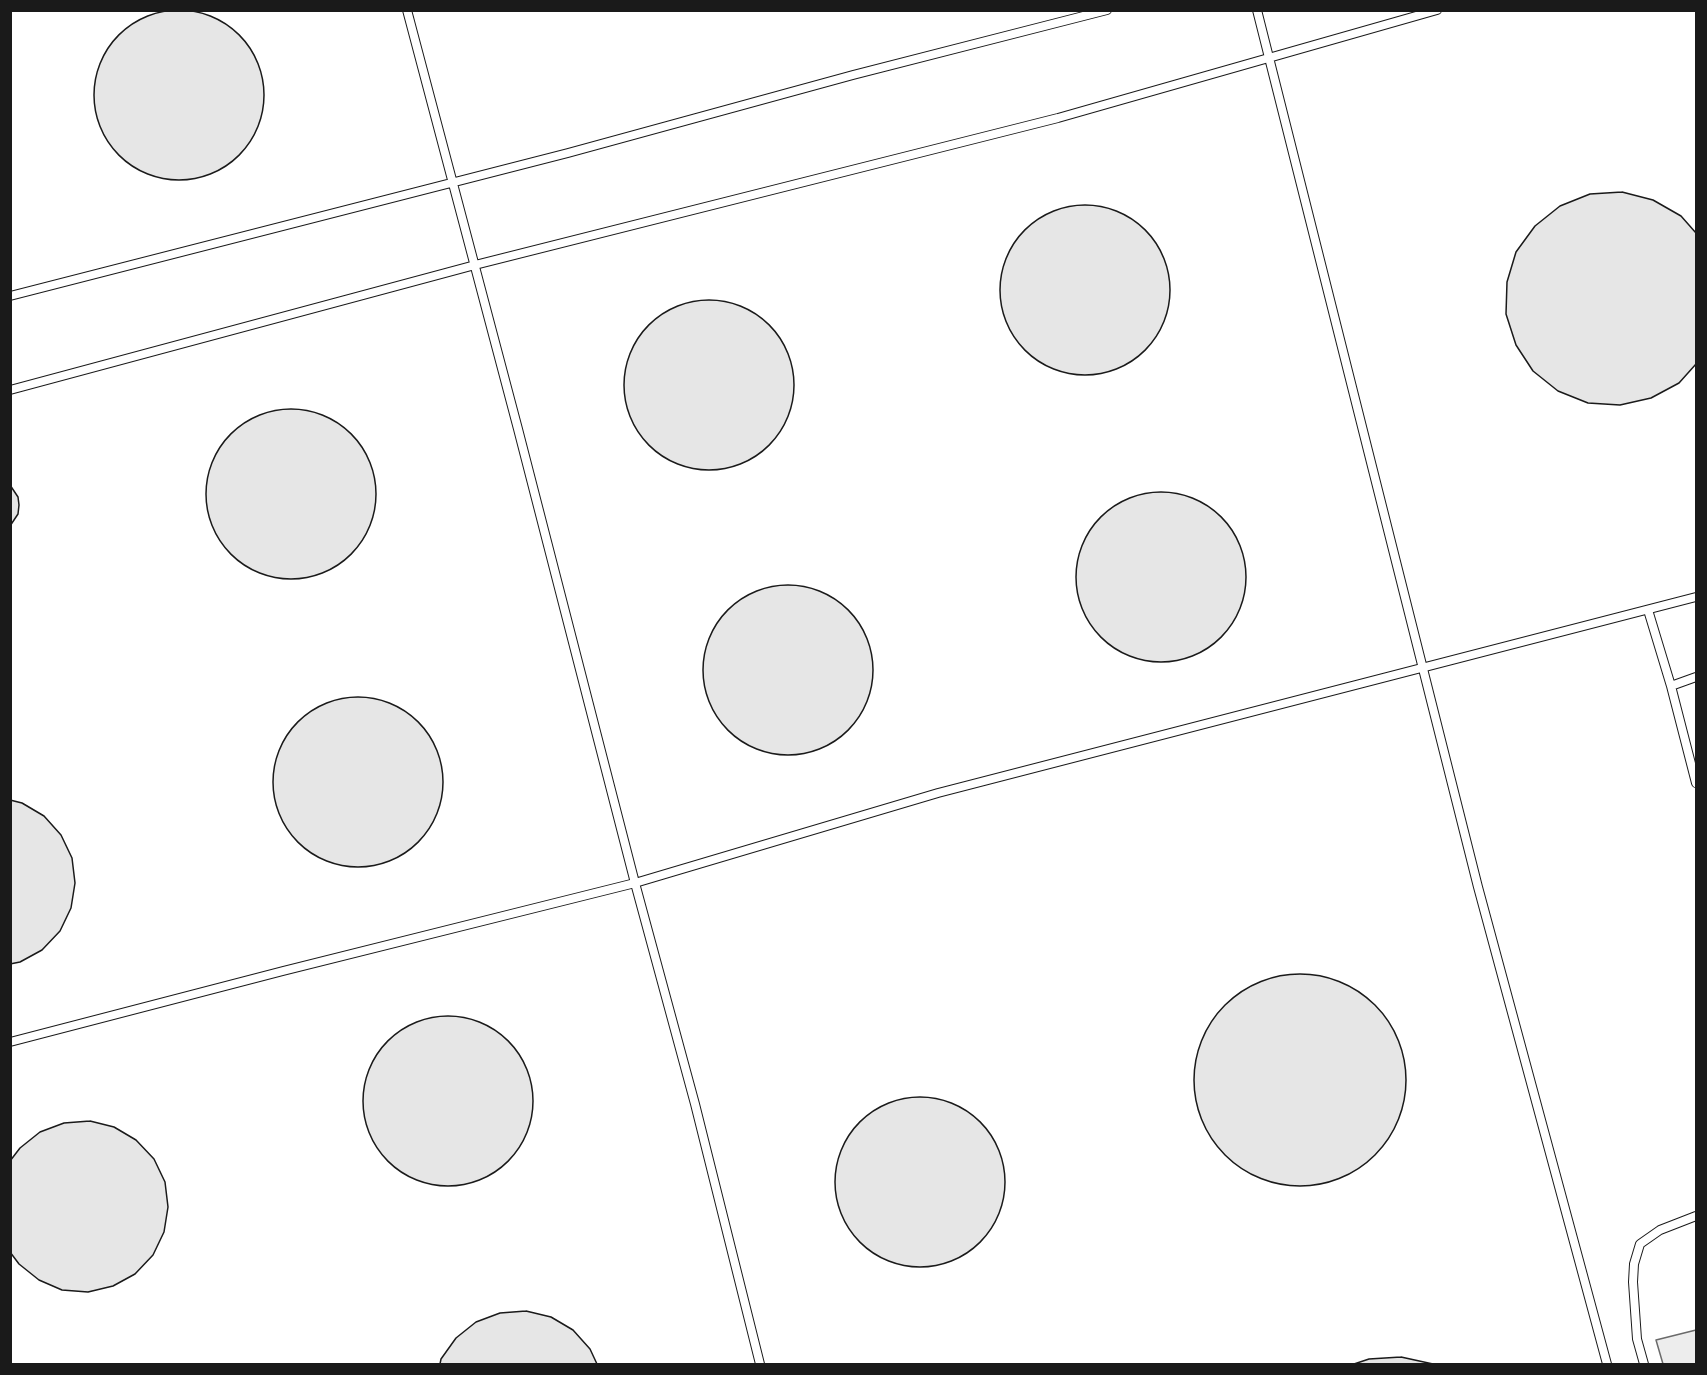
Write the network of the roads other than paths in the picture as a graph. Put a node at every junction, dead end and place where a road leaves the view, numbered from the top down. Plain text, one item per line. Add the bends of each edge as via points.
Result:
1 (407, 10) edge
2 (1107, 10) edge
3 (1257, 10) edge
4 (1437, 10) edge
5 (1270, 59) junction
6 (452, 183) junction
7 (475, 265) junction
8 (10, 296) edge
9 (10, 390) edge
10 (1696, 597) edge
11 (1648, 610) junction
12 (1424, 668) junction
13 (1696, 677) edge
14 (1671, 686) junction
15 (1696, 783) edge
16 (634, 883) junction
17 (10, 1042) edge
18 (1696, 1216) edge
19 (760, 1365) edge
20 (1606, 1365) edge
21 (1644, 1365) edge

1 - 6 lane
2 - 6 lane
3 - 5 lane
4 - 5 lane
5 - 7 lane via 1058,118
5 - 12 lane
6 - 7 lane
6 - 8 lane
7 - 9 lane
7 - 16 lane
10 - 11 lane
11 - 12 lane
11 - 14 lane
12 - 16 lane via 938,793
12 - 20 lane via 1478,887
13 - 14 lane
14 - 15 lane
16 - 17 lane
16 - 19 lane via 695,1104
18 - 21 lane via 1659,1230 1640,1244 1633,1282 1637,1339

